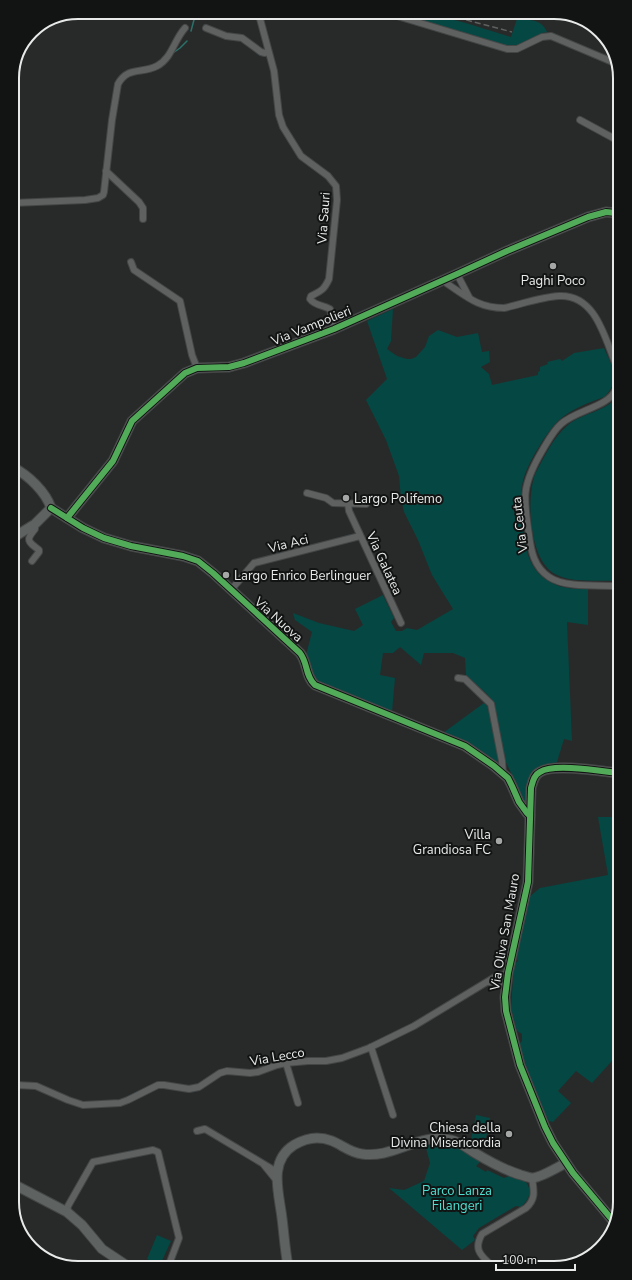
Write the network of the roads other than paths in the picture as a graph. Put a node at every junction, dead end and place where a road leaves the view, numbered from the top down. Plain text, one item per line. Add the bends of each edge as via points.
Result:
1 (260, 19) edge
2 (407, 19) edge
3 (185, 28) dead end
4 (206, 28) dead end
5 (268, 52) junction
6 (610, 62) edge
7 (580, 120) dead end
8 (613, 138) edge
9 (106, 171) junction
10 (19, 203) edge
11 (613, 213) edge
12 (143, 219) dead end
13 (131, 262) dead end
14 (457, 274) junction
15 (443, 280) junction
16 (470, 298) junction
17 (334, 329) junction
18 (613, 358) edge
19 (197, 368) junction
20 (613, 394) edge
21 (19, 472) edge
22 (307, 493) dead end
23 (348, 503) junction
24 (366, 504) dead end
25 (51, 508) junction
26 (68, 518) junction
27 (35, 524) junction
28 (19, 533) edge
29 (360, 536) junction
30 (32, 561) dead end
31 (613, 586) edge
32 (231, 590) junction
33 (401, 624) dead end
34 (458, 678) dead end
35 (613, 773) edge
36 (503, 774) junction
37 (530, 816) junction
38 (508, 973) junction
39 (487, 982) junction
40 (506, 986) junction
41 (371, 1047) junction
42 (286, 1063) junction
43 (19, 1085) edge
44 (298, 1103) dead end
45 (393, 1115) dead end
46 (197, 1131) dead end
47 (566, 1163) junction
48 (263, 1164) junction
49 (277, 1172) junction
50 (532, 1178) junction
51 (277, 1182) junction
52 (19, 1188) edge
53 (67, 1212) junction
54 (611, 1218) edge
55 (120, 1261) edge
56 (169, 1261) edge
57 (287, 1261) edge
58 (487, 1261) edge

1 - 5 street, Via Sauri
2 - 6 street via 507,49 522,47 547,35
3 - 9 street via 171,53 157,66 129,73 120,79
4 - 5 street via 226,36 242,38 261,52
5 - 17 street, Via Sauri via 274,71 283,127 301,156 328,176 336,186 337,200 329,279 324,289 310,299 319,306 330,309
7 - 8 street
9 - 10 street via 104,192 98,198
9 - 12 street via 139,202 143,208
11 - 14 street, Via Vampolieri via 588,217
13 - 19 street via 134,270 180,301
14 - 15 street, Via Vampolieri
14 - 16 street
15 - 16 street
15 - 17 street, Via Vampolieri
16 - 18 street via 483,306 504,308 554,297 569,297 584,303 594,314
17 - 19 street, Via Vampolieri via 235,366
19 - 26 street, Via Vampolieri via 185,373 132,421 113,462
20 - 31 street, Via Ceuta via 607,400 568,418 556,429 529,476 525,501 531,550 542,572 548,577 569,584
21 - 25 street via 38,488
22 - 23 street via 326,498 333,503
23 - 24 street
23 - 29 street, Via Galatea
25 - 26 street, Via Nuova
25 - 27 street
26 - 32 street, Via Nuova via 115,542 194,559
27 - 28 street
27 - 30 street via 29,539 30,544 39,552
29 - 32 street, Via Aci via 254,563
29 - 33 street, Via Galatea
32 - 36 street, Via Nuova via 300,653 308,677 315,685 465,746
34 - 36 street via 465,679 491,704
35 - 37 street, Via Oliva San Mauro via 566,768 543,770 536,776 531,788
36 - 37 street, Via Nuova
37 - 38 street, Via Oliva San Mauro via 528,882
38 - 39 street, Via Lecco
38 - 40 street, Via Oliva San Mauro
39 - 40 street via 494,981
39 - 41 street, Via Lecco via 414,1026
40 - 47 street, Via Oliva San Mauro via 506,1011 520,1065 545,1127
41 - 42 street, Via Lecco via 342,1058
41 - 45 street
42 - 43 street, Via Lecco via 258,1072 226,1071 194,1088 158,1085 120,1103 83,1105 36,1086
42 - 44 street
46 - 48 street via 205,1129
47 - 50 street
47 - 54 street, Via Oliva San Mauro
48 - 49 street
48 - 51 street
49 - 50 street via 285,1153 308,1139 326,1139 355,1152 369,1155 438,1138 452,1140 494,1164
49 - 51 street
50 - 58 street via 532,1203 482,1234 478,1249
51 - 57 street
52 - 53 street
53 - 55 street via 102,1249
53 - 56 street via 93,1162 154,1150 158,1152 179,1238

